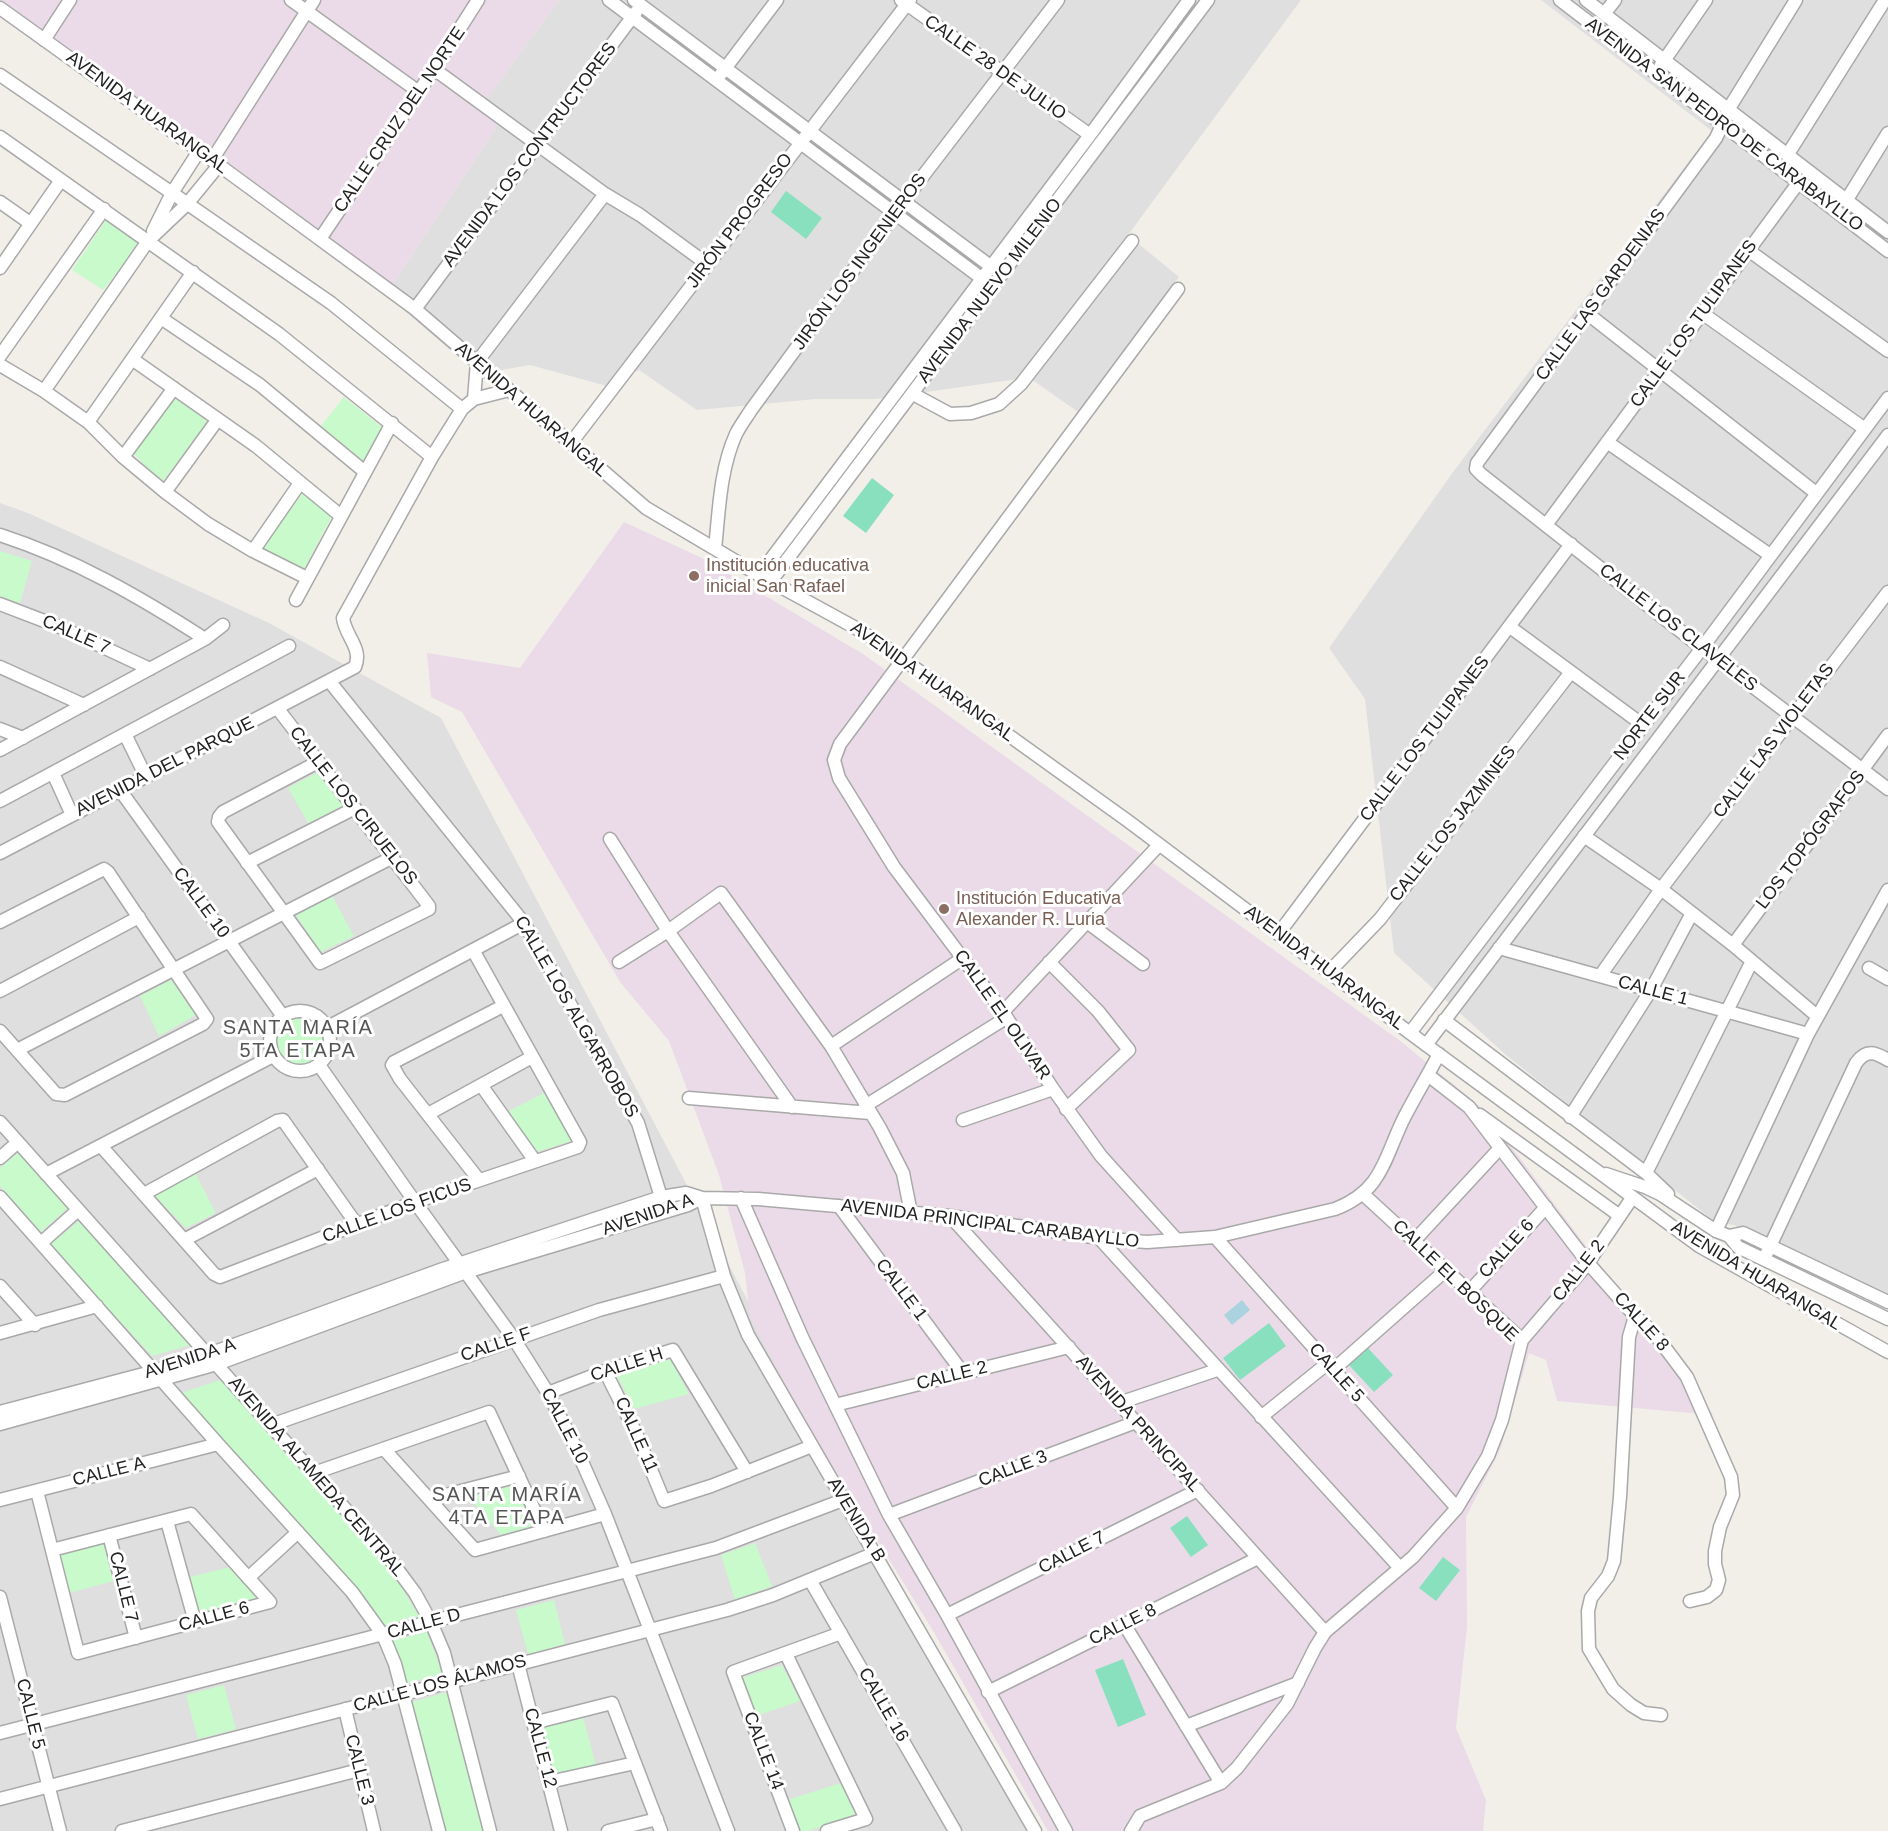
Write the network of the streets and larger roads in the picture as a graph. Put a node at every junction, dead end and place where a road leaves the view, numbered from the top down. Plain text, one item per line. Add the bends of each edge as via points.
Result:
1 (70, 0) edge
2 (291, 0) edge
3 (314, 0) edge
4 (478, 0) edge
5 (609, 0) edge
6 (777, 0) edge
7 (1058, 0) edge
8 (1189, 0) edge
9 (1207, 0) edge
10 (1560, 0) edge
11 (1586, 0) edge
12 (1615, 0) edge
13 (1706, 0) edge
14 (1796, 0) edge
15 (1885, 0) edge
16 (640, 2) edge
17 (906, 2) edge
18 (0, 8) edge
19 (307, 11) junction
20 (1604, 14) junction
21 (632, 17) junction
22 (44, 40) junction
23 (1664, 61) junction
24 (725, 68) junction
25 (434, 69) junction
26 (1003, 74) junction
27 (1655, 74) junction
28 (0, 75) edge
29 (716, 80) junction
30 (419, 92) junction
31 (1728, 110) junction
32 (1722, 125) junction
33 (809, 131) junction
34 (1888, 134) edge
35 (1090, 135) junction
36 (0, 137) edge
37 (538, 143) junction
38 (800, 143) junction
39 (199, 151) junction
40 (1788, 154) junction
41 (215, 162) junction
42 (61, 180) junction
43 (1799, 182) junction
44 (172, 193) junction
45 (605, 194) junction
46 (1846, 201) junction
47 (0, 202) edge
48 (903, 202) junction
49 (187, 204) junction
50 (104, 209) junction
51 (895, 213) junction
52 (30, 224) junction
53 (1888, 232) edge
54 (320, 239) junction
55 (148, 240) junction
56 (1131, 241) dead end
57 (1748, 250) junction
58 (1888, 251) edge
59 (707, 264) junction
60 (1, 266) edge
61 (991, 267) junction
62 (193, 272) junction
63 (1002, 275) junction
64 (982, 279) junction
65 (994, 287) junction
66 (1178, 289) dead end
67 (415, 309) junction
68 (1702, 313) junction
69 (1588, 314) junction
70 (161, 318) junction
71 (1888, 351) edge
72 (0, 356) edge
73 (132, 359) junction
74 (477, 362) junction
75 (0, 365) edge
76 (1660, 370) junction
77 (174, 388) junction
78 (509, 390) junction
79 (44, 391) junction
80 (913, 394) junction
81 (1888, 398) edge
82 (474, 399) junction
83 (462, 409) junction
84 (218, 419) junction
85 (87, 422) junction
86 (392, 423) junction
87 (1865, 429) junction
88 (1888, 435) edge
89 (1607, 442) junction
90 (571, 444) junction
91 (123, 457) junction
92 (432, 458) junction
93 (1477, 463) joint
94 (365, 472) junction
95 (300, 483) junction
96 (165, 492) junction
97 (1816, 493) junction
98 (341, 516) junction
99 (1546, 525) junction
100 (0, 535) edge
101 (1571, 544) junction
102 (715, 549) junction
103 (253, 551) junction
104 (1770, 555) junction
105 (759, 575) junction
106 (308, 578) junction
107 (771, 581) junction
108 (1888, 592) edge
109 (296, 600) dead end
110 (0, 604) edge
111 (223, 625) dead end
112 (1510, 627) junction
113 (205, 639) junction
114 (289, 646) dead end
115 (1702, 648) junction
116 (903, 659) junction
117 (1718, 661) junction
118 (0, 667) edge
119 (150, 669) junction
120 (1571, 672) junction
121 (330, 682) junction
122 (84, 705) junction
123 (278, 708) junction
124 (1792, 717) junction
125 (1643, 725) junction
126 (0, 729) edge
127 (125, 734) junction
128 (1888, 735) edge
129 (23, 738) junction
130 (0, 750) edge
131 (318, 762) junction
132 (1863, 770) junction
133 (53, 773) junction
134 (146, 777) junction
135 (1888, 789) edge
136 (120, 790) junction
137 (0, 801) edge
138 (355, 808) junction
139 (72, 815) junction
140 (1584, 836) junction
141 (610, 839) dead end
142 (1160, 845) junction
143 (0, 853) edge
144 (393, 857) junction
145 (247, 862) junction
146 (1661, 889) junction
147 (1888, 890) edge
148 (282, 913) junction
149 (1692, 913) junction
150 (139, 917) junction
151 (0, 922) edge
152 (1087, 922) junction
153 (525, 923) junction
154 (668, 932) junction
155 (1279, 933) junction
156 (228, 940) junction
157 (1733, 945) junction
158 (1499, 948) junction
159 (472, 950) junction
160 (963, 958) junction
161 (1752, 961) junction
162 (619, 962) dead end
163 (1049, 962) junction
164 (1143, 964) dead end
165 (1869, 968) dead end
166 (174, 969) junction
167 (1329, 972) junction
168 (1600, 976) junction
169 (1888, 979) edge
170 (1651, 990) junction
171 (0, 991) edge
172 (503, 1006) junction
173 (1728, 1012) junction
174 (282, 1015) junction
175 (1004, 1015) junction
176 (1817, 1016) junction
177 (1444, 1020) junction
178 (328, 1027) junction
179 (0, 1031) edge
180 (1410, 1033) junction
181 (1808, 1034) junction
182 (1426, 1045) junction
183 (831, 1046) junction
184 (17, 1050) junction
185 (1439, 1054) junction
186 (273, 1056) junction
187 (532, 1058) junction
188 (1888, 1060) edge
189 (319, 1065) junction
190 (1428, 1075) junction
191 (481, 1085) junction
192 (1053, 1089) junction
193 (689, 1098) dead end
194 (792, 1107) junction
195 (1469, 1107) junction
196 (1066, 1109) junction
197 (868, 1110) junction
198 (428, 1114) junction
199 (1570, 1117) junction
200 (963, 1120) dead end
201 (0, 1122) edge
202 (18, 1142) junction
203 (101, 1146) junction
204 (1500, 1148) junction
205 (0, 1158) edge
206 (535, 1161) junction
207 (318, 1169) junction
208 (1599, 1172) junction
209 (1646, 1173) junction
210 (46, 1174) junction
211 (479, 1180) junction
212 (144, 1194) junction
213 (1363, 1194) junction
214 (0, 1197) edge
215 (661, 1197) junction
216 (702, 1198) junction
217 (741, 1198) junction
218 (1632, 1198) junction
219 (415, 1202) junction
220 (838, 1206) junction
221 (1545, 1207) junction
222 (1685, 1208) junction
223 (78, 1210) junction
224 (911, 1213) junction
225 (950, 1216) junction
226 (1620, 1216) junction
227 (357, 1225) junction
228 (1716, 1231) junction
229 (1729, 1236) junction
230 (1215, 1237) junction
231 (1099, 1238) junction
232 (184, 1240) junction
233 (1178, 1240) junction
234 (1414, 1241) junction
235 (41, 1243) junction
236 (1771, 1246) junction
237 (449, 1248) junction
238 (1764, 1259) junction
239 (1588, 1263) junction
240 (463, 1268) junction
241 (443, 1269) junction
242 (1446, 1270) junction
243 (724, 1276) junction
244 (0, 1286) edge
245 (1469, 1292) junction
246 (1888, 1302) edge
247 (97, 1306) junction
248 (1635, 1316) junction
249 (1888, 1319) edge
250 (35, 1325) junction
251 (0, 1334) edge
252 (514, 1339) junction
253 (1522, 1340) junction
254 (1069, 1347) junction
255 (1888, 1352) edge
256 (213, 1359) junction
257 (1331, 1366) junction
258 (1217, 1370) junction
259 (605, 1371) junction
260 (963, 1373) junction
261 (159, 1376) junction
262 (548, 1393) junction
263 (1119, 1403) junction
264 (835, 1406) junction
265 (0, 1412) edge
266 (1261, 1417) junction
267 (1136, 1422) junction
268 (0, 1424) edge
269 (271, 1425) junction
270 (218, 1444) junction
271 (812, 1446) junction
272 (384, 1449) junction
273 (747, 1472) junction
274 (314, 1473) junction
275 (519, 1476) junction
276 (1197, 1490) junction
277 (37, 1491) junction
278 (0, 1500) edge
279 (430, 1500) junction
280 (843, 1500) junction
281 (1457, 1508) junction
282 (605, 1514) junction
283 (889, 1515) junction
284 (167, 1521) junction
285 (544, 1531) junction
286 (298, 1532) junction
287 (110, 1536) junction
288 (52, 1550) junction
289 (875, 1553) junction
290 (1258, 1558) junction
291 (1400, 1568) junction
292 (628, 1572) junction
293 (248, 1578) junction
294 (810, 1580) junction
295 (0, 1597) edge
296 (1690, 1601) dead end
297 (947, 1615) junction
298 (195, 1622) junction
299 (431, 1622) junction
300 (1124, 1624) junction
301 (649, 1630) junction
302 (1325, 1632) junction
303 (840, 1633) junction
304 (383, 1635) junction
305 (136, 1638) junction
306 (786, 1654) junction
307 (518, 1664) junction
308 (452, 1681) junction
309 (1298, 1683) junction
310 (988, 1692) junction
311 (403, 1694) junction
312 (345, 1709) junction
313 (1661, 1715) dead end
314 (533, 1723) junction
315 (33, 1724) junction
316 (1186, 1726) junction
317 (0, 1733) edge
318 (635, 1763) junction
319 (359, 1770) junction
320 (549, 1782) junction
321 (1221, 1783) junction
322 (49, 1786) junction
323 (0, 1799) edge
324 (659, 1825) edge
325 (60, 1831) edge
326 (122, 1831) edge
327 (374, 1831) edge
328 (440, 1831) edge
329 (490, 1831) edge
330 (561, 1831) edge
331 (608, 1831) edge
332 (728, 1831) edge
333 (793, 1831) edge
334 (827, 1831) edge
335 (955, 1831) edge
336 (1035, 1831) edge
337 (1066, 1831) edge
338 (1131, 1831) edge

1 - 22 street
2 - 19 street
3 - 19 street
4 - 25 street, CALLE CRUZ DEL NORTE
5 - 21 street
6 - 24 street
7 - 26 street, JIRÓN LOS INGENIEROS
8 - 35 street, AVENIDA NUEVO MILENIO
9 - 63 street, AVENIDA NUEVO MILENIO
10 - 27 street, AVENIDA SAN PEDRO DE CARABAYLLO
11 - 20 street, AVENIDA SAN PEDRO DE CARABAYLLO
12 - 20 street
13 - 23 street
14 - 31 street
15 - 40 street
16 - 21 street, AVENIDA LOS CONTRUCTORES
16 - 24 street
17 - 26 street, CALLE 28 DE JULIO
17 - 33 street, JIRÓN PROGRESO
18 - 22 street, AVENIDA HUARANGAL
19 - 30 street
19 - 41 street
20 - 23 street, AVENIDA SAN PEDRO DE CARABAYLLO
21 - 29 street
21 - 37 street, AVENIDA LOS CONTRUCTORES
22 - 39 street, AVENIDA HUARANGAL
23 - 27 street
23 - 31 street, AVENIDA SAN PEDRO DE CARABAYLLO
24 - 29 street
24 - 33 street
25 - 30 street, CALLE CRUZ DEL NORTE
25 - 37 street
26 - 35 street, CALLE 28 DE JULIO
26 - 48 street, JIRÓN LOS INGENIEROS
27 - 32 street, AVENIDA SAN PEDRO DE CARABAYLLO
28 - 44 street
29 - 38 street
30 - 54 street, CALLE CRUZ DEL NORTE
31 - 40 street, AVENIDA SAN PEDRO DE CARABAYLLO
32 - 43 street, AVENIDA SAN PEDRO DE CARABAYLLO
32 - 69 street, CALLE LAS GARDENIAS
33 - 38 street, JIRÓN PROGRESO
33 - 48 street
34 - 46 street
35 - 61 street, AVENIDA NUEVO MILENIO
36 - 42 street
37 - 45 street
37 - 67 street, AVENIDA LOS CONTRUCTORES
38 - 51 street
38 - 59 street, JIRÓN PROGRESO
39 - 41 street, AVENIDA HUARANGAL
39 - 44 street
40 - 46 street, AVENIDA SAN PEDRO DE CARABAYLLO
41 - 49 street
41 - 54 street, AVENIDA HUARANGAL
42 - 50 street
42 - 52 street
43 - 57 street, CALLE LOS TULIPANES
43 - 58 street, AVENIDA SAN PEDRO DE CARABAYLLO
44 - 49 street
44 - 55 street
45 - 59 street
45 - 74 street
46 - 53 street, AVENIDA SAN PEDRO DE CARABAYLLO
47 - 52 street
48 - 51 street, JIRÓN LOS INGENIEROS
48 - 61 street
49 - 55 street
49 - 83 street via 331,303
50 - 55 street
50 - 72 street
51 - 64 street
51 - 102 street, JIRÓN LOS INGENIEROS via 736,434 721,487
52 - 60 street
54 - 67 street, AVENIDA HUARANGAL
55 - 62 street
55 - 79 street
56 - 80 street via 1021,384 999,404 971,413 950,414
57 - 68 street, CALLE LOS TULIPANES
57 - 71 street
59 - 90 street, JIRÓN PROGRESO
61 - 63 street
61 - 64 street, AVENIDA NUEVO MILENIO
62 - 70 street
62 - 86 street
63 - 65 street, AVENIDA NUEVO MILENIO
64 - 65 street
64 - 105 street, AVENIDA NUEVO MILENIO
65 - 80 street, AVENIDA NUEVO MILENIO
66 - 116 street
67 - 74 street, AVENIDA HUARANGAL
68 - 76 street, CALLE LOS TULIPANES
68 - 87 street
69 - 76 street
69 - 93 street, CALLE LAS GARDENIAS
70 - 73 street
70 - 94 street via 260,385
73 - 77 street
73 - 85 street
74 - 78 street, AVENIDA HUARANGAL
74 - 82 street
75 - 79 street
76 - 89 street, CALLE LOS TULIPANES
76 - 97 street
77 - 84 street
77 - 91 street
78 - 82 street
78 - 90 street, AVENIDA HUARANGAL
79 - 85 street
80 - 107 street, AVENIDA NUEVO MILENIO
81 - 87 street, NORTE SUR
82 - 83 street
83 - 92 street
84 - 95 street
84 - 96 street
85 - 91 street
86 - 92 street
86 - 94 street
87 - 97 street, NORTE SUR
88 - 117 street, NORTE SUR
89 - 99 street, CALLE LOS TULIPANES
89 - 104 street
90 - 102 street, AVENIDA HUARANGAL via 637,501
91 - 96 street
92 - 121 street, AVENIDA DEL PARQUE via 343,618 357,648 355,667
93 - 99 street, CALLE LOS CLAVELES via 1476,469 1482,475
94 - 98 street
95 - 98 street
95 - 103 street
96 - 103 street
97 - 104 street, NORTE SUR
98 - 106 street
99 - 101 street, CALLE LOS CLAVELES
100 - 113 street via 88,570
101 - 112 street, CALLE LOS TULIPANES
101 - 115 street, CALLE LOS CLAVELES
102 - 105 street, AVENIDA HUARANGAL
103 - 106 street
104 - 115 street, NORTE SUR
105 - 107 street, AVENIDA HUARANGAL
106 - 109 street
107 - 116 street, AVENIDA HUARANGAL via 864,632
108 - 124 street, CALLE LAS VIOLETAS
110 - 119 street, CALLE 7
111 - 113 street
112 - 120 street
112 - 155 street, CALLE LOS TULIPANES
113 - 119 street
114 - 127 street
115 - 117 street, CALLE LOS CLAVELES
115 - 125 street, NORTE SUR
116 - 142 street, AVENIDA HUARANGAL
116 - 160 street, CALLE EL OLIVAR via 840,744 834,760 839,778 894,867
117 - 124 street, CALLE LOS CLAVELES
117 - 140 street, NORTE SUR
118 - 122 street
119 - 122 street
120 - 125 street
120 - 167 street, CALLE LOS JAZMINES via 1380,919
121 - 123 street, AVENIDA DEL PARQUE
121 - 153 street, CALLE LOS ALGARROBOS
122 - 129 street
123 - 131 street, CALLE LOS CIRUELOS
123 - 134 street, AVENIDA DEL PARQUE
124 - 132 street, CALLE LOS CLAVELES
124 - 146 street, CALLE LAS VIOLETAS
125 - 180 street, NORTE SUR
126 - 129 street
127 - 133 street
127 - 134 street
128 - 132 street, LOS TOPÓGRAFOS
129 - 130 street
131 - 138 street, CALLE LOS CIRUELOS
131 - 145 street via 219,817 218,822
132 - 135 street, CALLE LOS CLAVELES
132 - 157 street, LOS TOPÓGRAFOS
133 - 137 street
133 - 139 street
134 - 136 street, AVENIDA DEL PARQUE
136 - 139 street, AVENIDA DEL PARQUE
136 - 156 street, CALLE 10
138 - 144 street, CALLE LOS CIRUELOS
138 - 145 street
139 - 143 street, AVENIDA DEL PARQUE
140 - 146 street
140 - 158 street, NORTE SUR
141 - 154 street
142 - 152 street
142 - 155 street, AVENIDA HUARANGAL
144 - 148 street
144 - 148 street, CALLE LOS CIRUELOS via 429,909 322,962
145 - 148 street
146 - 149 street
146 - 168 street, CALLE LAS VIOLETAS
147 - 176 street
148 - 156 street
149 - 157 street
149 - 170 street
150 - 151 street via 104,869
150 - 166 street
150 - 171 street
152 - 163 street
152 - 164 street
153 - 159 street
153 - 215 street, CALLE LOS ALGARROBOS via 638,1123
154 - 162 street
154 - 183 street via 721,893
154 - 194 street
155 - 167 street, AVENIDA HUARANGAL
156 - 166 street
156 - 174 street, CALLE 10
157 - 161 street
158 - 168 street, CALLE 1
158 - 177 street, NORTE SUR
159 - 172 street
159 - 178 street
160 - 175 street, CALLE EL OLIVAR
160 - 183 street
161 - 173 street
161 - 176 street
163 - 175 street
163 - 196 street via 1130,1050
165 - 169 street
166 - 184 street
166 - 184 street via 206,1016 206,1022 64,1095 56,1094
167 - 180 street, AVENIDA HUARANGAL
168 - 170 street, CALLE 1
170 - 173 street, CALLE 1
170 - 199 street
172 - 187 street
172 - 198 street via 394,1062 394,1070
173 - 181 street, CALLE 1
173 - 209 street
174 - 178 street via 302,1010 313,1012
174 - 186 street via 271,1029
175 - 192 street, CALLE EL OLIVAR
175 - 197 street
176 - 181 street
177 - 182 street, NORTE SUR
177 - 199 street
178 - 189 street via 330,1047
179 - 184 street
180 - 182 street, AVENIDA HUARANGAL
181 - 228 street
182 - 185 street, AVENIDA HUARANGAL
183 - 197 street
185 - 190 street, AVENIDA PRINCIPAL CARABAYLLO
185 - 208 street, AVENIDA HUARANGAL
186 - 189 street via 289,1069 310,1070
186 - 203 street
187 - 191 street
187 - 206 street, CALLE LOS FICUS via 580,1142
188 - 236 street via 1872,1052 1856,1063
189 - 219 street, CALLE 10
190 - 195 street, CALLE 8
190 - 213 street, AVENIDA PRINCIPAL CARABAYLLO via 1382,1170
191 - 198 street
191 - 206 street
192 - 196 street, CALLE EL OLIVAR
192 - 200 street
193 - 194 street
194 - 197 street
195 - 204 street, CALLE 8
195 - 226 street
196 - 233 street, CALLE EL OLIVAR via 1101,1156
197 - 224 street via 903,1173
198 - 211 street
199 - 209 street
201 - 202 street, AVENIDA ALAMEDA CENTRAL
202 - 205 street
202 - 210 street, AVENIDA ALAMEDA CENTRAL
203 - 210 street
203 - 212 street
204 - 221 street, CALLE 8
204 - 234 street
206 - 211 street, CALLE LOS FICUS
207 - 212 street via 283,1120 279,1120
207 - 227 street
207 - 232 street
208 - 218 street, AVENIDA HUARANGAL
208 - 222 street, AVENIDA HUARANGAL via 1644,1187
209 - 222 street
210 - 223 street, AVENIDA ALAMEDA CENTRAL
211 - 219 street, CALLE LOS FICUS
212 - 232 street
213 - 230 street, AVENIDA PRINCIPAL CARABAYLLO via 1335,1209
213 - 234 street, CALLE EL BOSQUE
214 - 235 street
215 - 216 street, AVENIDA A via 686,1193
215 - 240 street, AVENIDA A
216 - 217 street, AVENIDA PRINCIPAL CARABAYLLO
216 - 240 street, AVENIDA A
216 - 243 street, AVENIDA B
217 - 220 street, AVENIDA PRINCIPAL CARABAYLLO
217 - 264 street, AVENIDA B
218 - 226 street, CALLE 2
218 - 255 street, AVENIDA HUARANGAL via 1699,1246
219 - 227 street, CALLE LOS FICUS
219 - 237 street, CALLE 10
220 - 224 street, AVENIDA PRINCIPAL CARABAYLLO
220 - 260 street, CALLE 1
221 - 239 street, CALLE 8
221 - 245 street, CALLE 6
222 - 228 street, AVENIDA HUARANGAL
223 - 235 street
223 - 256 street, AVENIDA ALAMEDA CENTRAL
224 - 225 street, AVENIDA PRINCIPAL CARABAYLLO
225 - 231 street, AVENIDA PRINCIPAL CARABAYLLO
225 - 254 street, AVENIDA PRINCIPAL
226 - 239 street, CALLE 2
227 - 232 street, CALLE LOS FICUS via 220,1276
228 - 229 street, AVENIDA HUARANGAL
229 - 236 street, AVENIDA HUARANGAL via 1743,1233
229 - 238 street, AVENIDA HUARANGAL via 1738,1247
230 - 233 street, AVENIDA PRINCIPAL CARABAYLLO
230 - 257 street, CALLE 5
231 - 233 street, AVENIDA PRINCIPAL CARABAYLLO
231 - 258 street
234 - 242 street, CALLE EL BOSQUE
235 - 247 street
236 - 238 street
236 - 246 street, AVENIDA HUARANGAL
237 - 240 street, CALLE 10
237 - 241 street
238 - 249 street, AVENIDA HUARANGAL
239 - 248 street, CALLE 8
239 - 253 street, CALLE 2
240 - 241 street, AVENIDA A
240 - 252 street, CALLE 10
240 - 256 street, AVENIDA A
241 - 256 street, AVENIDA A
242 - 245 street, CALLE EL BOSQUE
242 - 257 street
243 - 252 street, CALLE F via 599,1310
243 - 271 street, AVENIDA B via 748,1335
244 - 250 street
245 - 253 street, CALLE EL BOSQUE
247 - 250 street
247 - 261 street
248 - 296 street, CALLE 8 via 1654,1333 1687,1377 1731,1477 1733,1495 1715,1551 1719,1580 1716,1590
248 - 313 street via 1629,1337 1614,1561 1591,1598 1589,1649 1613,1689 1644,1713
250 - 251 street
252 - 262 street, CALLE 10
252 - 269 street, CALLE F
253 - 281 street, CALLE EL BOSQUE via 1502,1420 1488,1456
254 - 260 street, CALLE 2
254 - 263 street, AVENIDA PRINCIPAL
256 - 261 street, AVENIDA A
256 - 269 street, AVENIDA ALAMEDA CENTRAL
257 - 266 street
257 - 281 street, CALLE 5
258 - 263 street
258 - 266 street
259 - 262 street, CALLE H
259 - 273 street, CALLE H via 673,1350
259 - 273 street, CALLE 11 via 664,1501
260 - 264 street, CALLE 2
261 - 265 street, AVENIDA A
261 - 268 street, AVENIDA A
261 - 270 street
262 - 282 street, CALLE 10
263 - 267 street, AVENIDA PRINCIPAL
264 - 283 street, AVENIDA B
266 - 291 street
267 - 276 street, AVENIDA PRINCIPAL
267 - 283 street, CALLE 3
269 - 274 street, AVENIDA ALAMEDA CENTRAL
270 - 277 street, CALLE A
270 - 286 street
271 - 273 street
271 - 280 street, AVENIDA B
272 - 274 street
272 - 275 street via 489,1412
272 - 279 street
274 - 299 street, AVENIDA ALAMEDA CENTRAL via 389,1558
275 - 279 street
275 - 285 street
276 - 290 street, AVENIDA PRINCIPAL
276 - 297 street, CALLE 7
277 - 278 street, CALLE A
277 - 288 street
279 - 285 street via 474,1550
280 - 289 street, AVENIDA B
280 - 292 street, CALLE D via 716,1548
281 - 291 street, CALLE EL BOSQUE
282 - 285 street
282 - 292 street, CALLE 10
283 - 297 street, AVENIDA B
284 - 287 street
284 - 293 street, CALLE 6 via 191,1514
284 - 298 street
286 - 293 street
286 - 304 street via 352,1592
287 - 288 street
287 - 305 street, CALLE 7
288 - 305 street, CALLE 6 via 78,1653
289 - 294 street, CALLE LOS ÁLAMOS
289 - 336 street, AVENIDA B
290 - 300 street, CALLE 8
290 - 302 street, AVENIDA PRINCIPAL
291 - 302 street, CALLE EL BOSQUE
292 - 299 street, CALLE D
292 - 301 street, CALLE 10
293 - 298 street, CALLE 6 via 270,1602
294 - 301 street, CALLE LOS ÁLAMOS via 727,1610
294 - 303 street, CALLE 16
295 - 315 street, CALLE 5
297 - 310 street, AVENIDA B
298 - 305 street, CALLE 6
299 - 304 street, CALLE D
299 - 308 street, AVENIDA ALAMEDA CENTRAL
300 - 310 street, CALLE 8
300 - 316 street
301 - 307 street, CALLE LOS ÁLAMOS
301 - 332 street, CALLE 10
302 - 309 street
303 - 306 street
303 - 335 street, CALLE 16
304 - 311 street
304 - 315 street, CALLE D
306 - 333 street, CALLE 14 via 733,1672
306 - 334 street via 866,1819
307 - 308 street, CALLE LOS ÁLAMOS
307 - 314 street, CALLE 12
308 - 311 street, CALLE LOS ÁLAMOS
308 - 329 street, AVENIDA ALAMEDA CENTRAL
309 - 316 street
309 - 321 street via 1287,1704
310 - 337 street, AVENIDA B
311 - 312 street, CALLE LOS ÁLAMOS
311 - 328 street
312 - 319 street, CALLE 3
312 - 322 street, CALLE LOS ÁLAMOS
314 - 318 street via 612,1703
314 - 320 street, CALLE 12
315 - 317 street, CALLE D
315 - 322 street, CALLE 5
316 - 321 street
318 - 320 street
318 - 324 street
319 - 326 street
319 - 327 street, CALLE 3
320 - 330 street, CALLE 12
321 - 338 street via 1140,1816
322 - 323 street, CALLE LOS ÁLAMOS
322 - 325 street, CALLE 5
324 - 331 street

